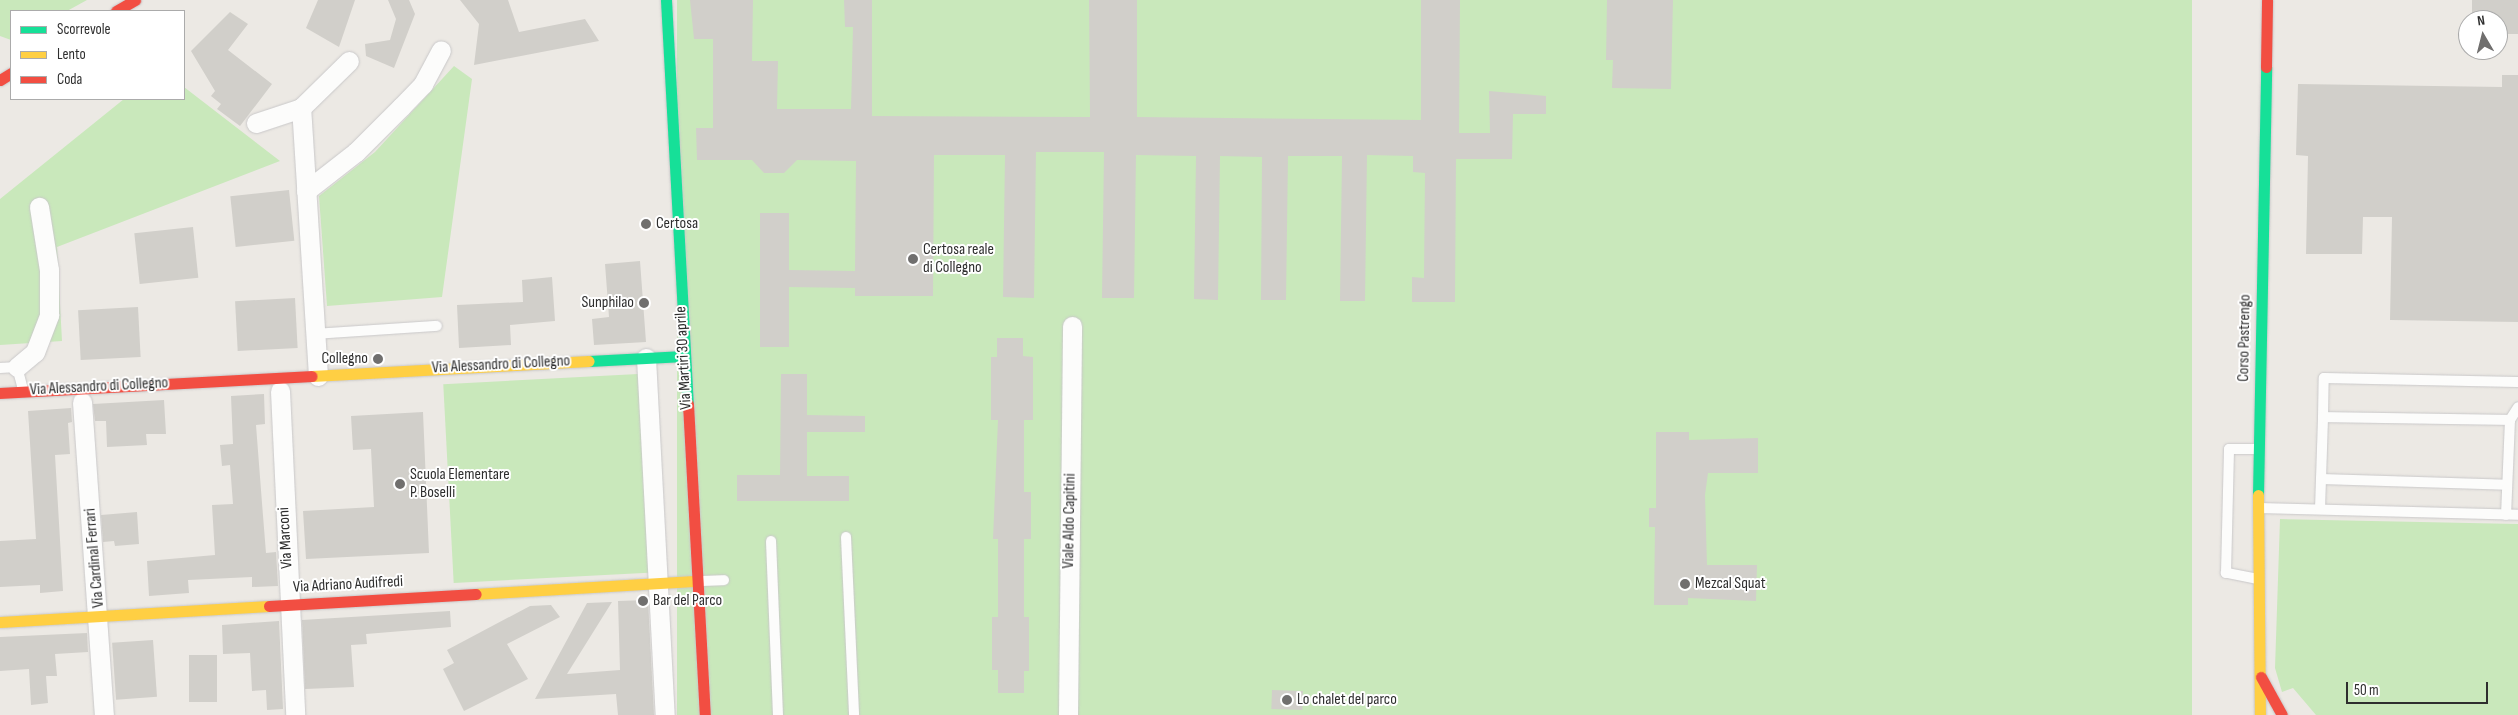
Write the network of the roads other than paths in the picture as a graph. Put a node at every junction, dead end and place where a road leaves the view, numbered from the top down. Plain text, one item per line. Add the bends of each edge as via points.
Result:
1 (135, 0) edge
2 (666, 0) edge
3 (2267, 0) edge
4 (118, 10) edge
5 (441, 50) dead end
6 (349, 61) dead end
7 (301, 108) junction
8 (256, 123) dead end
9 (306, 191) junction
10 (39, 206) dead end
11 (437, 326) dead end
12 (1072, 326) dead end
13 (315, 334) junction
14 (684, 356) junction
15 (646, 358) junction
16 (8, 367) edge
17 (318, 376) junction
18 (2518, 382) edge
19 (23, 391) junction
20 (280, 391) dead end
21 (0, 393) edge
22 (82, 402) dead end
23 (2518, 406) edge
24 (2323, 418) junction
25 (2510, 420) junction
26 (2259, 449) junction
27 (2321, 480) junction
28 (2507, 485) junction
29 (2258, 508) junction
30 (2320, 510) junction
31 (2506, 515) junction
32 (2518, 515) edge
33 (846, 538) dead end
34 (771, 541) dead end
35 (2259, 579) junction
36 (724, 580) dead end
37 (697, 581) junction
38 (658, 583) junction
39 (289, 604) junction
40 (99, 616) junction
41 (0, 622) edge
42 (2260, 676) junction
43 (104, 715) edge
44 (295, 715) edge
45 (665, 715) edge
46 (705, 715) edge
47 (778, 715) edge
48 (854, 715) edge
49 (1068, 715) edge
50 (2260, 715) edge
51 (2282, 715) edge

1 - 4 street
2 - 14 street, Via Martiri 30 aprile
3 - 26 street, Corso Pastrengo
5 - 9 street via 423,84 401,108 356,152
6 - 7 street
7 - 8 street
7 - 9 street
9 - 13 street
10 - 16 street via 49,270 49,315 35,352
11 - 13 lane
12 - 49 street, Viale Aldo Capitini
13 - 17 street
14 - 15 street, Via Alessandro di Collegno
14 - 37 street, Via Martiri 30 aprile
15 - 17 street, Via Alessandro di Collegno
15 - 38 street
16 - 19 lane
17 - 19 street, Via Alessandro di Collegno
18 - 24 lane via 2324,378
19 - 21 street, Via Alessandro di Collegno
20 - 39 street, Via Marconi
22 - 40 street, Via Cardinal Ferrari
23 - 25 lane
24 - 25 lane
24 - 27 lane
25 - 28 lane
26 - 29 street, Corso Pastrengo
26 - 35 lane via 2229,449 2226,573
27 - 28 lane
27 - 30 lane
28 - 31 lane
29 - 30 lane
29 - 35 street, Corso Pastrengo
30 - 31 lane
31 - 32 lane
33 - 48 lane
34 - 47 lane
35 - 42 street, Corso Pastrengo
36 - 37 lane
37 - 38 street, Via Adriano Audifredi
37 - 46 street, Via Martiri 30 aprile
38 - 39 street, Via Adriano Audifredi
38 - 45 street
39 - 40 street, Via Adriano Audifredi
39 - 44 street, Via Marconi
40 - 41 street, Via Adriano Audifredi
40 - 43 street, Via Cardinal Ferrari
42 - 50 street, Corso Pastrengo
42 - 51 street, Corso Pastrengo

